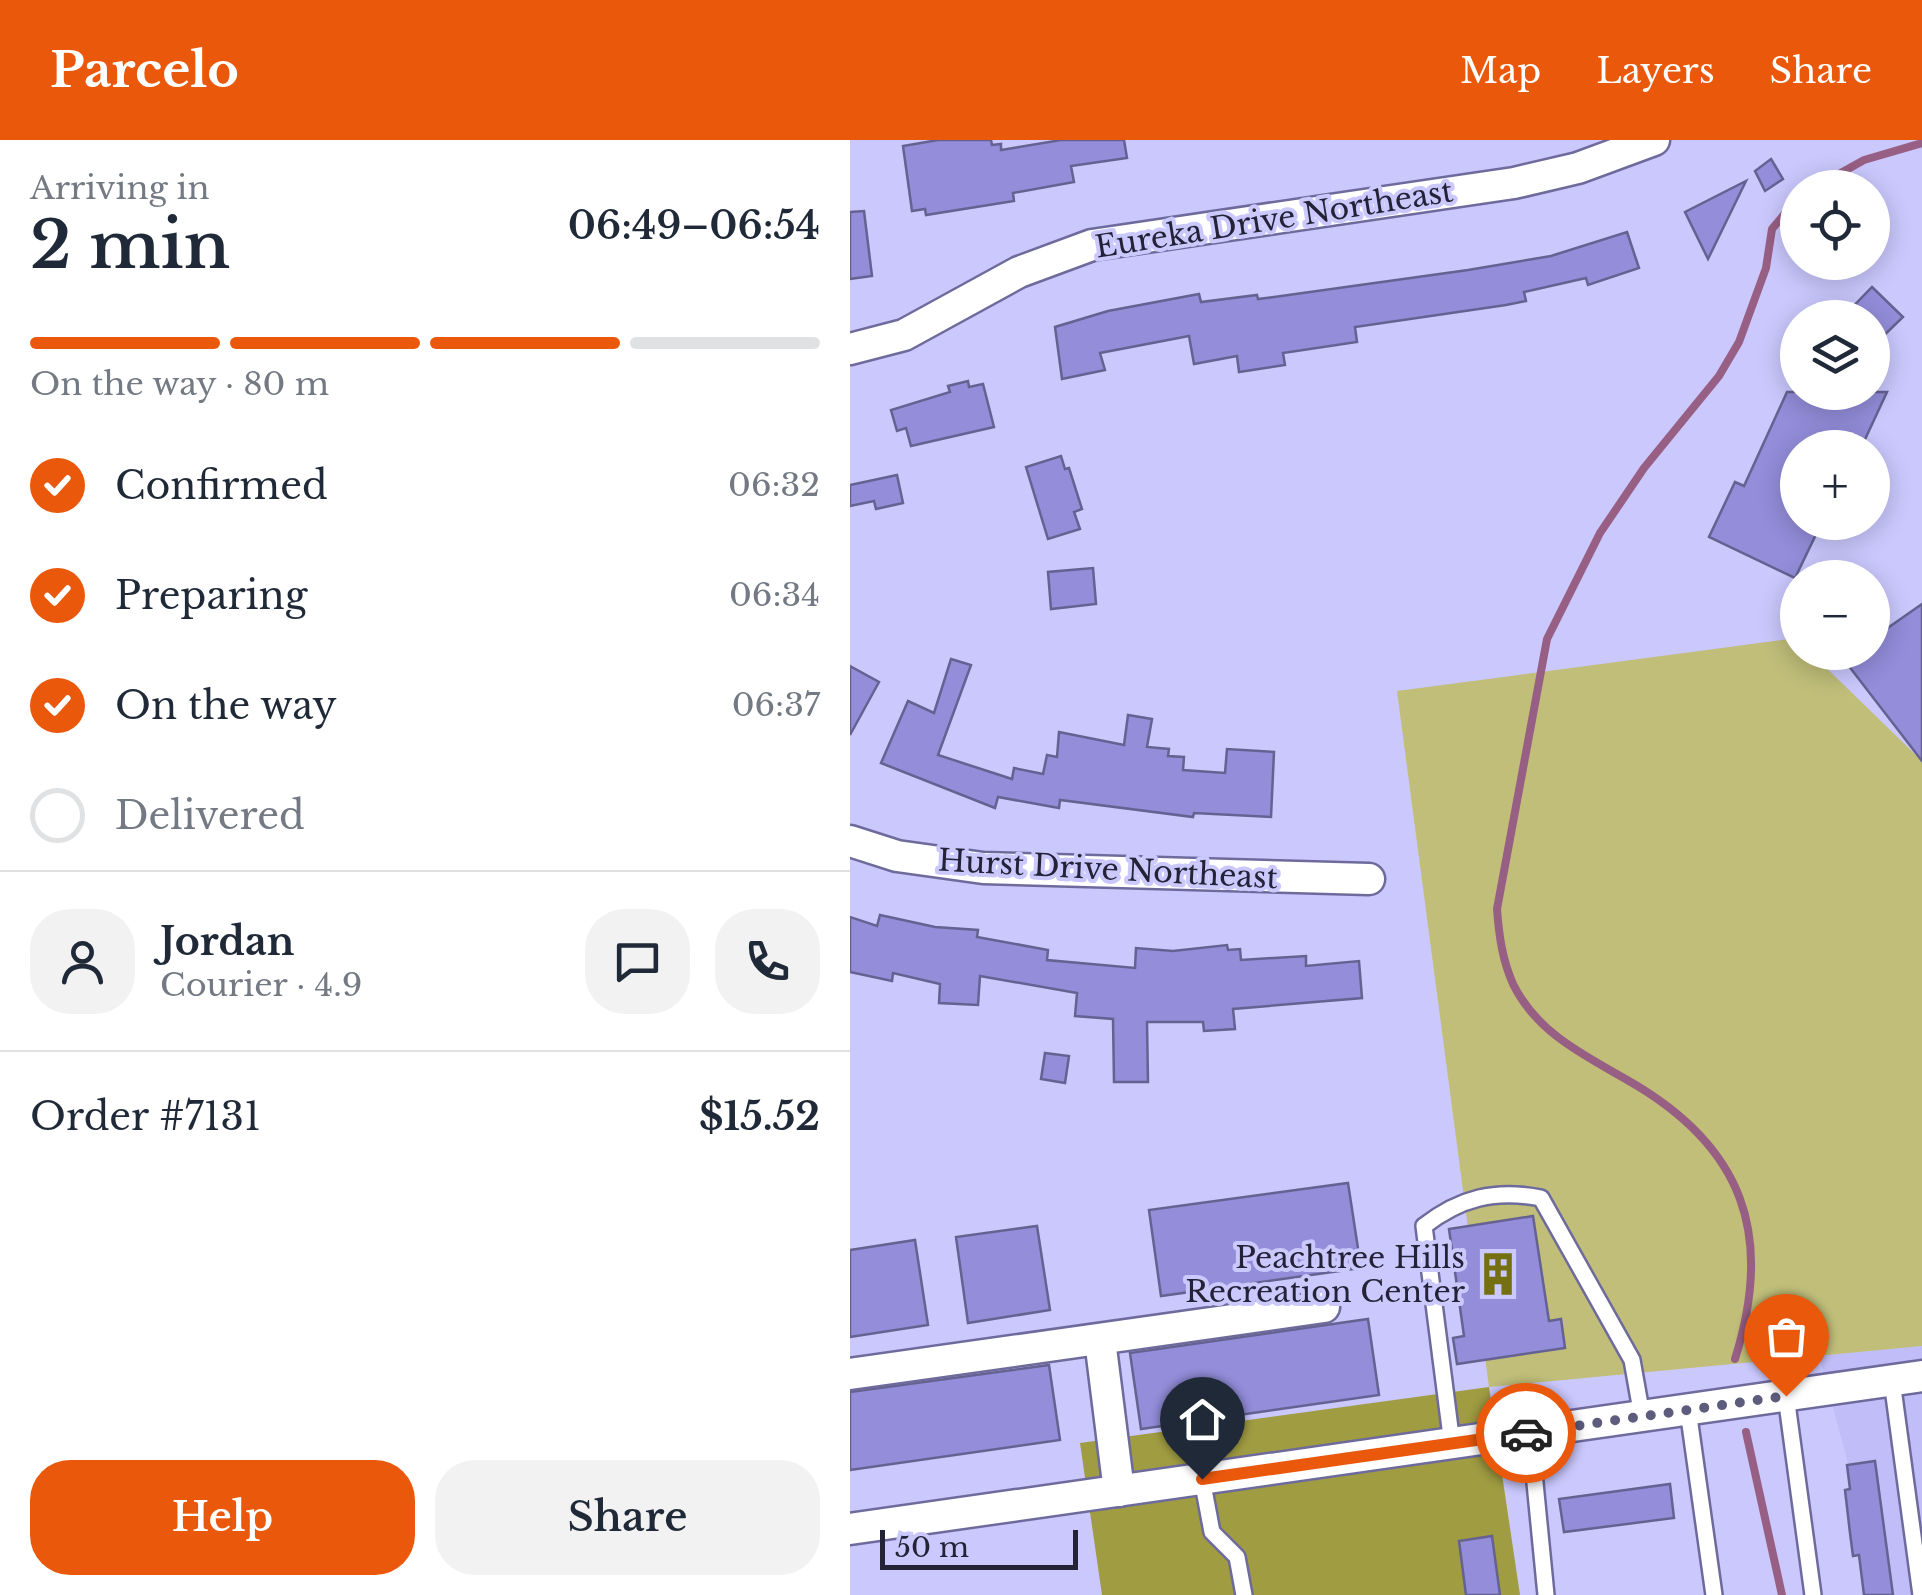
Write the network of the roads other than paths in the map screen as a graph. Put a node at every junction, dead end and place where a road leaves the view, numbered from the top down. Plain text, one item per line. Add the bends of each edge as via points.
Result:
1 (1654, 140) edge
2 (850, 349) edge
3 (850, 842) edge
4 (1369, 880) dead end
5 (1324, 1308) dead end
6 (1100, 1340) junction
7 (850, 1374) edge
8 (1907, 1378) edge
9 (1786, 1396) junction
10 (1688, 1410) junction
11 (1642, 1416) junction
12 (1530, 1432) junction
13 (1452, 1444) junction
14 (1202, 1479) junction
15 (1119, 1491) junction
16 (850, 1529) edge
17 (1244, 1595) edge
18 (1546, 1595) edge
19 (1714, 1595) edge
20 (1812, 1595) edge
21 (1921, 1595) edge

1 - 2 street, Eureka Drive Northeast via 1514,182 1092,246 1019,272 904,335
3 - 4 street, Hurst Drive Northeast via 982,868
5 - 6 street
6 - 7 street
6 - 15 street
8 - 9 street
8 - 21 lane
9 - 10 street
9 - 20 lane
10 - 11 street
10 - 19 lane
11 - 12 street
11 - 13 lane via 1632,1360 1541,1198 1500,1193 1448,1207 1424,1226
12 - 13 street
12 - 18 lane
13 - 14 street
14 - 15 street
14 - 17 lane via 1212,1532 1237,1557
15 - 16 street

